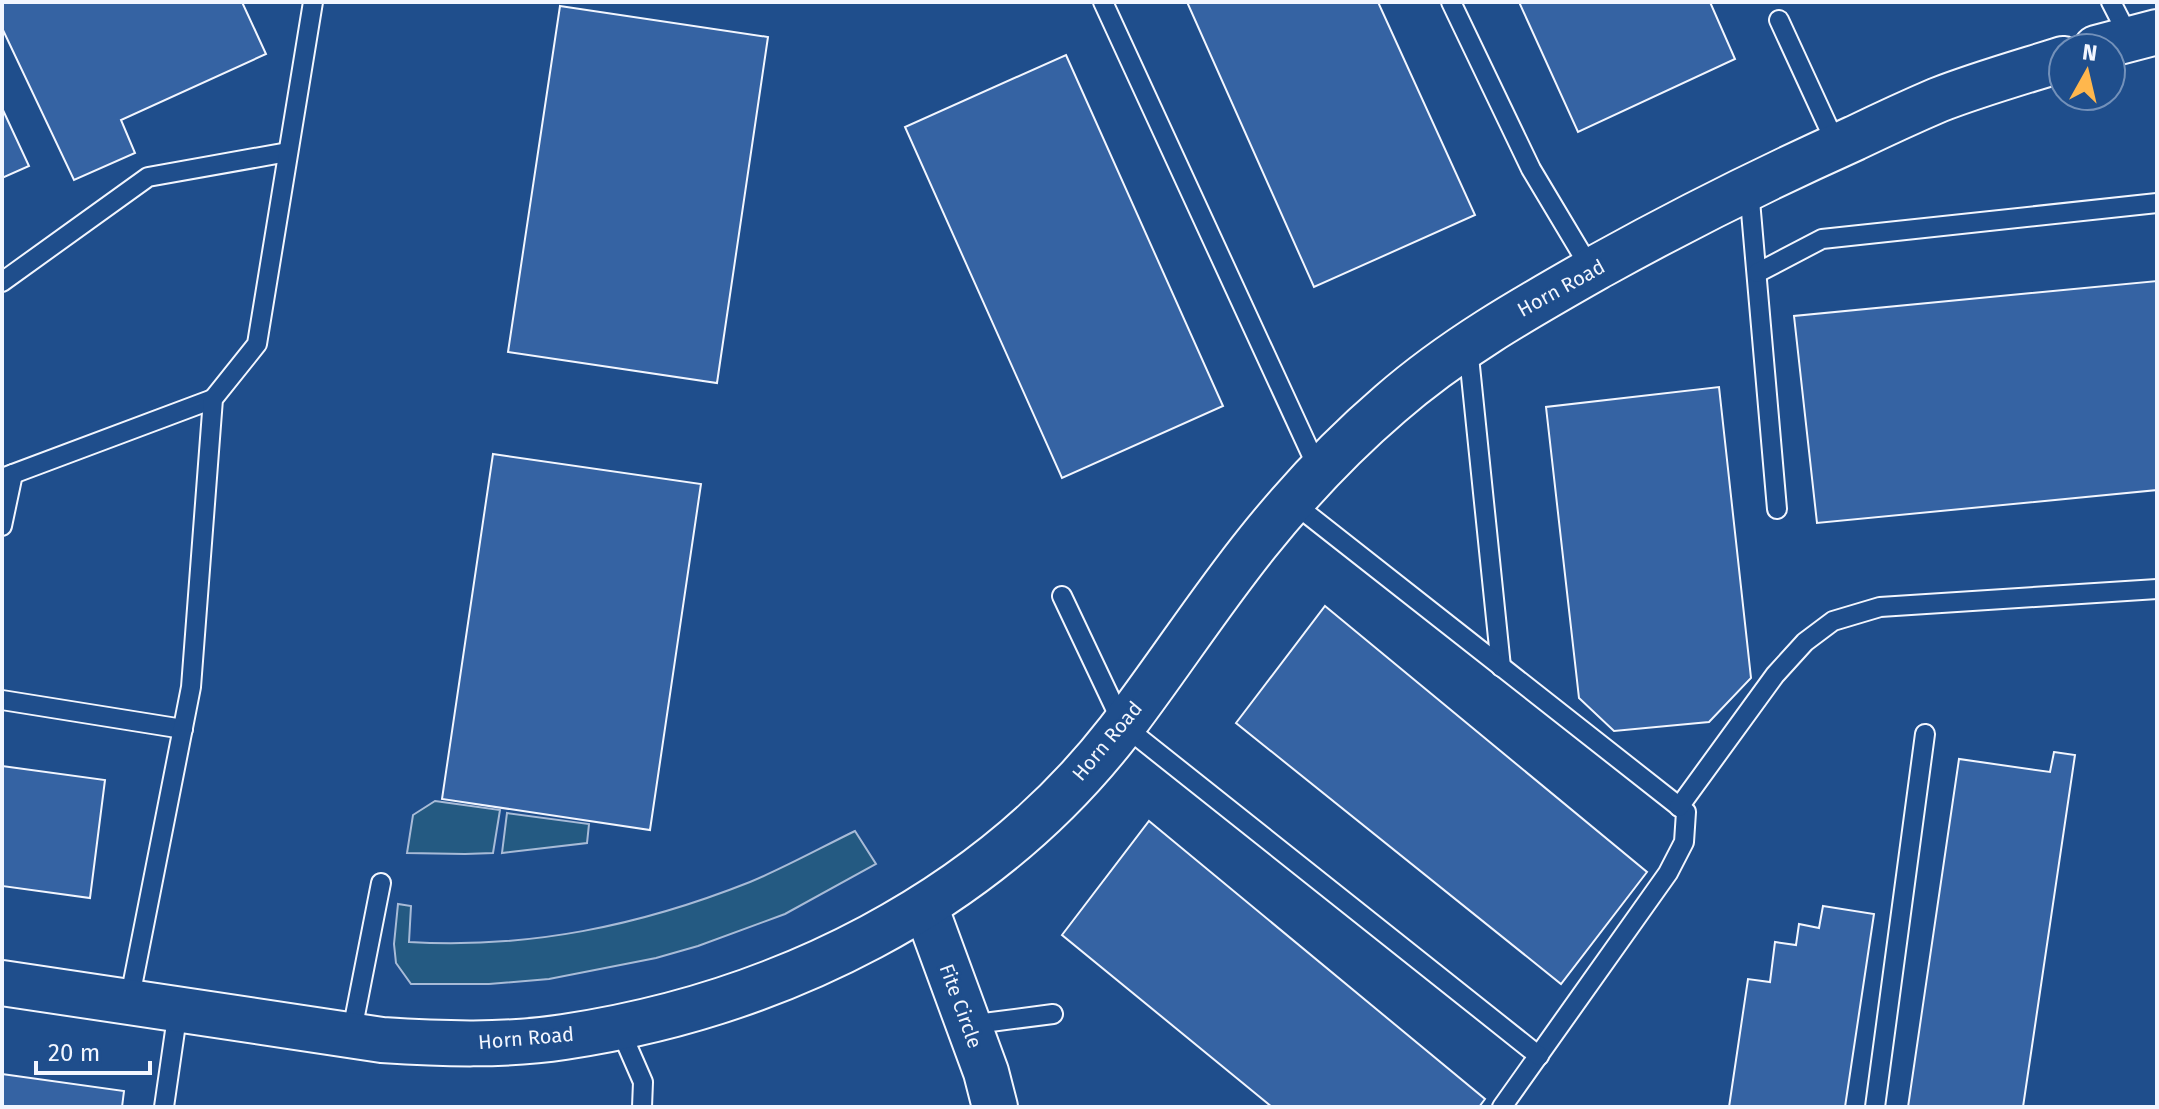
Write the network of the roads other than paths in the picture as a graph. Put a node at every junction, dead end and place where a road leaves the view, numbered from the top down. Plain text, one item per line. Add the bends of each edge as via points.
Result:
1 (313, 2) edge
2 (1103, 2) edge
3 (1451, 2) edge
4 (1779, 20) dead end
5 (2047, 64) edge
6 (1837, 146) junction
7 (288, 152) junction
8 (1749, 186) junction
9 (2157, 203) edge
10 (1592, 271) junction
11 (1757, 273) junction
12 (2, 282) edge
13 (1467, 344) junction
14 (213, 399) junction
15 (7, 476) edge
16 (1306, 486) junction
17 (1777, 509) dead end
18 (2, 526) edge
19 (2157, 589) edge
20 (1062, 596) dead end
21 (1501, 667) junction
22 (2, 700) edge
23 (1123, 725) junction
24 (183, 729) junction
25 (1925, 734) dead end
26 (1679, 807) junction
27 (381, 883) dead end
28 (925, 906) junction
29 (2, 983) edge
30 (129, 1002) junction
31 (178, 1010) junction
32 (1053, 1014) dead end
33 (968, 1025) junction
34 (619, 1027) junction
35 (351, 1036) junction
36 (1539, 1056) junction
37 (164, 1107) edge
38 (642, 1107) edge
39 (995, 1107) edge
40 (1502, 1107) edge
41 (1875, 1107) edge

1 - 7 lane
2 - 16 lane
3 - 10 lane via 1531,169
4 - 6 lane
5 - 6 street, Horn Road via 1939,100
6 - 8 street, Horn Road
7 - 12 lane via 148,177
7 - 14 lane via 257,344
8 - 10 street, Horn Road
8 - 11 lane
9 - 11 lane via 1822,239
10 - 13 street, Horn Road
11 - 17 lane
13 - 16 street, Horn Road via 1390,404
13 - 21 lane
14 - 15 lane
14 - 24 lane via 191,687
15 - 18 lane
16 - 21 lane
16 - 23 street, Horn Road via 1255,545
19 - 26 lane via 1880,607 1833,621 1775,675
20 - 23 lane
21 - 26 lane
22 - 24 lane
23 - 28 street, Horn Road via 1057,801 990,861
23 - 36 lane
24 - 30 lane
25 - 41 lane
26 - 36 lane via 1686,812 1684,842 1668,873
27 - 35 lane
28 - 33 street, Fite Circle
28 - 34 street, Horn Road via 818,963 735,997
29 - 30 street, Horn Road
30 - 31 street, Horn Road
31 - 35 street, Horn Road
31 - 37 lane
32 - 33 lane
33 - 39 street, Fite Circle
34 - 35 street, Horn Road via 516,1041 426,1043
34 - 38 lane via 643,1082
36 - 40 lane

